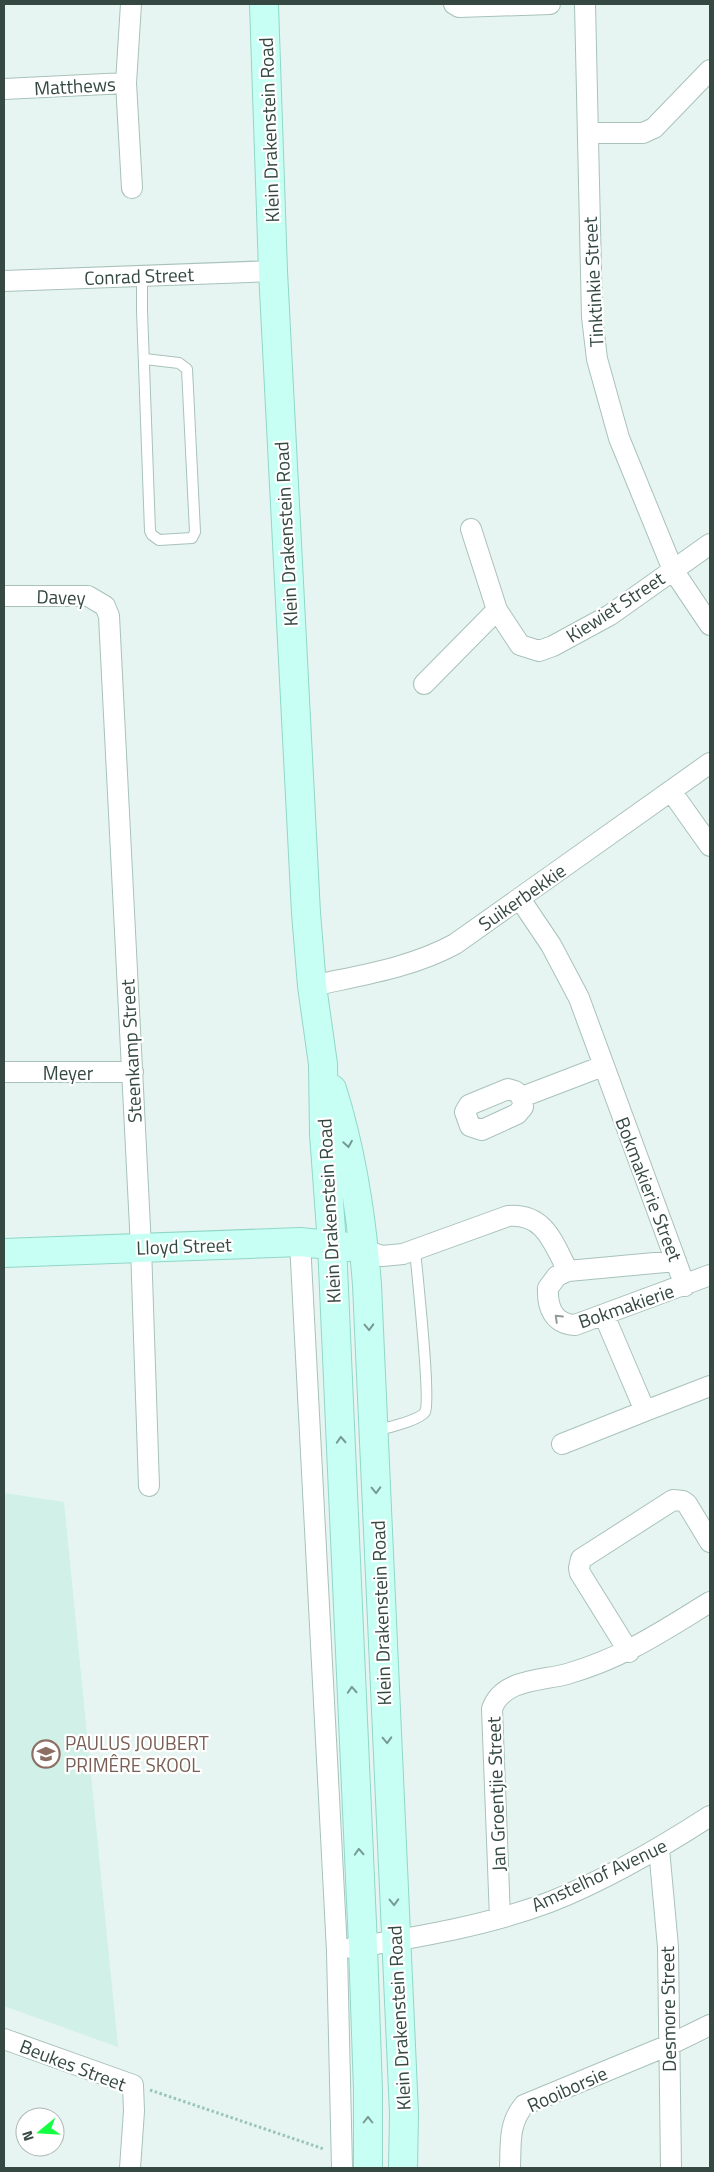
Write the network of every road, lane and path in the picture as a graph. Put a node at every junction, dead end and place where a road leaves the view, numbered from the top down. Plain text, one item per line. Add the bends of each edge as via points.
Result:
1 (131, 4) edge
2 (264, 4) edge
3 (454, 4) edge
4 (550, 4) edge
5 (585, 4) edge
6 (710, 70) edge
7 (126, 83) junction
8 (4, 89) edge
9 (589, 133) junction
10 (132, 188) dead end
11 (273, 271) junction
12 (142, 275) junction
13 (4, 281) edge
14 (145, 360) junction
15 (471, 529) dead end
16 (710, 544) edge
17 (673, 570) junction
18 (4, 596) edge
19 (497, 610) junction
20 (109, 616) joint
21 (710, 625) edge
22 (424, 684) dead end
23 (710, 763) edge
24 (671, 790) junction
25 (710, 846) edge
26 (520, 899) junction
27 (312, 986) junction
28 (323, 1064) junction
29 (603, 1066) junction
30 (4, 1072) edge
31 (133, 1072) junction
32 (522, 1097) dead end
33 (300, 1242) junction
34 (332, 1244) junction
35 (141, 1247) junction
36 (364, 1250) junction
37 (415, 1250) junction
38 (4, 1252) edge
39 (676, 1262) junction
40 (568, 1271) junction
41 (710, 1275) edge
42 (685, 1286) junction
43 (604, 1315) junction
44 (710, 1386) edge
45 (645, 1411) junction
46 (373, 1432) junction
47 (562, 1444) dead end
48 (149, 1486) dead end
49 (710, 1542) edge
50 (710, 1602) edge
51 (629, 1652) junction
52 (710, 1816) edge
53 (659, 1849) junction
54 (500, 1918) junction
55 (395, 1941) junction
56 (363, 1946) junction
57 (337, 1950) junction
58 (710, 2025) edge
59 (4, 2040) edge
60 (669, 2045) junction
61 (134, 2091) junction
62 (341, 2161) edge
63 (130, 2168) edge
64 (368, 2168) edge
65 (403, 2168) edge
66 (510, 2168) edge
67 (671, 2168) edge

1 - 7 street, Matthews
2 - 11 main road, Klein Drakenstein Road
3 - 4 street via 459,7
5 - 9 street, Tinktinkie Street
6 - 9 street via 659,125 650,130
7 - 8 street, Matthews
7 - 10 street
9 - 17 street, Tinktinkie Street via 592,317 597,359 619,438
11 - 12 street, Conrad Street
11 - 27 main road, Klein Drakenstein Road
12 - 13 street, Conrad Street
12 - 14 lane
14 - 14 lane via 179,362 187,369 195,532 192,538 159,540 150,530
15 - 19 street, Kiewiet Street
16 - 17 street, Kiewiet Street
17 - 19 street, Kiewiet Street via 610,615 539,651 520,644
17 - 21 street, Tinktinkie Street
18 - 20 street, Davey via 88,596 104,606
19 - 22 street
20 - 31 street, Steenkamp Street
23 - 24 street, Suikerbekkie
24 - 25 street
24 - 26 street, Suikerbekkie
26 - 27 street, Suikerbekkie via 432,956 403,966
26 - 29 street, Bokmakierie Street via 568,975
27 - 28 main road, Klein Drakenstein Road
28 - 34 main road, Klein Drakenstein Road
28 -> 36 main road, Klein Drakenstein Road via 346,1132
29 - 32 street
29 - 39 street, Bokmakierie Street
30 - 31 street, Meyer
31 - 35 street, Steenkamp Street
33 - 34 main road, Lloyd Street
33 - 35 main road, Lloyd Street
33 - 57 street
34 - 36 main road, Lloyd Street
56 -> 34 main road, Klein Drakenstein Road
35 - 38 main road, Lloyd Street
35 - 48 street, Steenkamp Street
36 - 37 street via 382,1256
36 -> 46 main road, Klein Drakenstein Road
37 - 40 street via 508,1216 520,1215 539,1224
37 - 46 lane via 426,1408 418,1417
39 - 40 street, Bokmakierie
39 - 42 street, Bokmakierie Street
43 -> 40 street, Bokmakierie via 575,1325 565,1325 556,1318 550,1308 548,1288 557,1276
41 - 42 street, Bokmakierie Street
42 - 43 street, Bokmakierie
43 - 45 street
44 - 45 street
45 - 47 street
46 -> 55 main road, Klein Drakenstein Road
49 - 51 street via 687,1504 673,1500 581,1559 580,1573
50 - 51 street, Jan Groentjie Street
51 - 54 street, Jan Groentjie Street via 586,1668 507,1689 495,1700 492,1709
52 - 53 street, Amstelhof Avenue
53 - 54 street, Amstelhof Avenue via 550,1902
53 - 60 street, Desmore Street via 668,1947
54 - 55 street, Amstelhof Avenue
55 - 56 street, Amstelhof Avenue
55 - 65 main road, Klein Drakenstein Road via 404,2113
56 - 57 street, Amstelhof Avenue
64 -> 56 main road, Klein Drakenstein Road
57 - 62 street
58 - 60 street, Rooiborsie
59 - 61 street, Beukes Street
60 - 66 street, Rooiborsie via 524,2105 511,2129
60 - 67 street, Desmore Street
61 - 62 path
61 - 63 street

